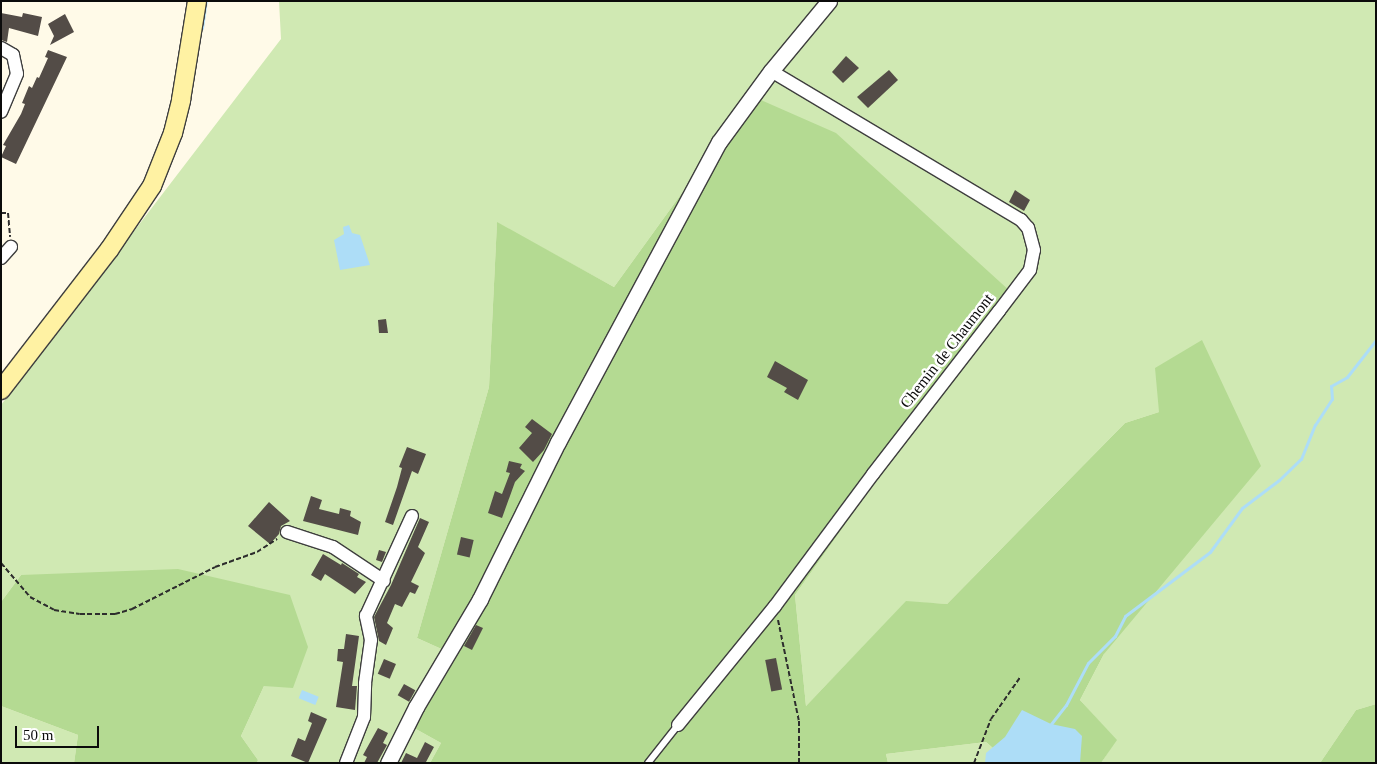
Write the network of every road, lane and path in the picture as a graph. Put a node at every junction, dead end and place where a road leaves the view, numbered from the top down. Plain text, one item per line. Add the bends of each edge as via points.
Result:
1 (197, 1) edge
2 (829, 1) edge
3 (1, 48) edge
4 (771, 70) junction
5 (1, 112) edge
6 (1, 213) edge
7 (11, 247) joint
8 (1, 258) edge
9 (1, 390) edge
10 (412, 516) dead end
11 (287, 532) joint
12 (1, 564) edge
13 (384, 581) junction
14 (775, 606) junction
15 (1021, 676) dead end
16 (678, 725) joint
17 (346, 763) edge
18 (388, 763) edge
19 (648, 763) edge
20 (799, 763) edge
21 (974, 763) edge

1 - 9 main road via 181,100 152,186 109,250
2 - 4 street
3 - 5 street via 13,55 17,74
4 - 14 street, Chemin de Chaumont via 1021,220 1028,228 1034,250 1030,270
4 - 18 street via 719,142 558,442 480,599 416,706
6 - 7 path via 8,213
7 - 8 street
10 - 13 street
11 - 12 path via 257,552 215,567 132,609 115,614 54,610 30,597
11 - 13 street via 333,547
13 - 17 street via 366,616 371,640 364,716
14 - 16 street, Chemin de Chaumont
14 - 20 path via 799,721
15 - 21 path via 991,720
16 - 19 lane

